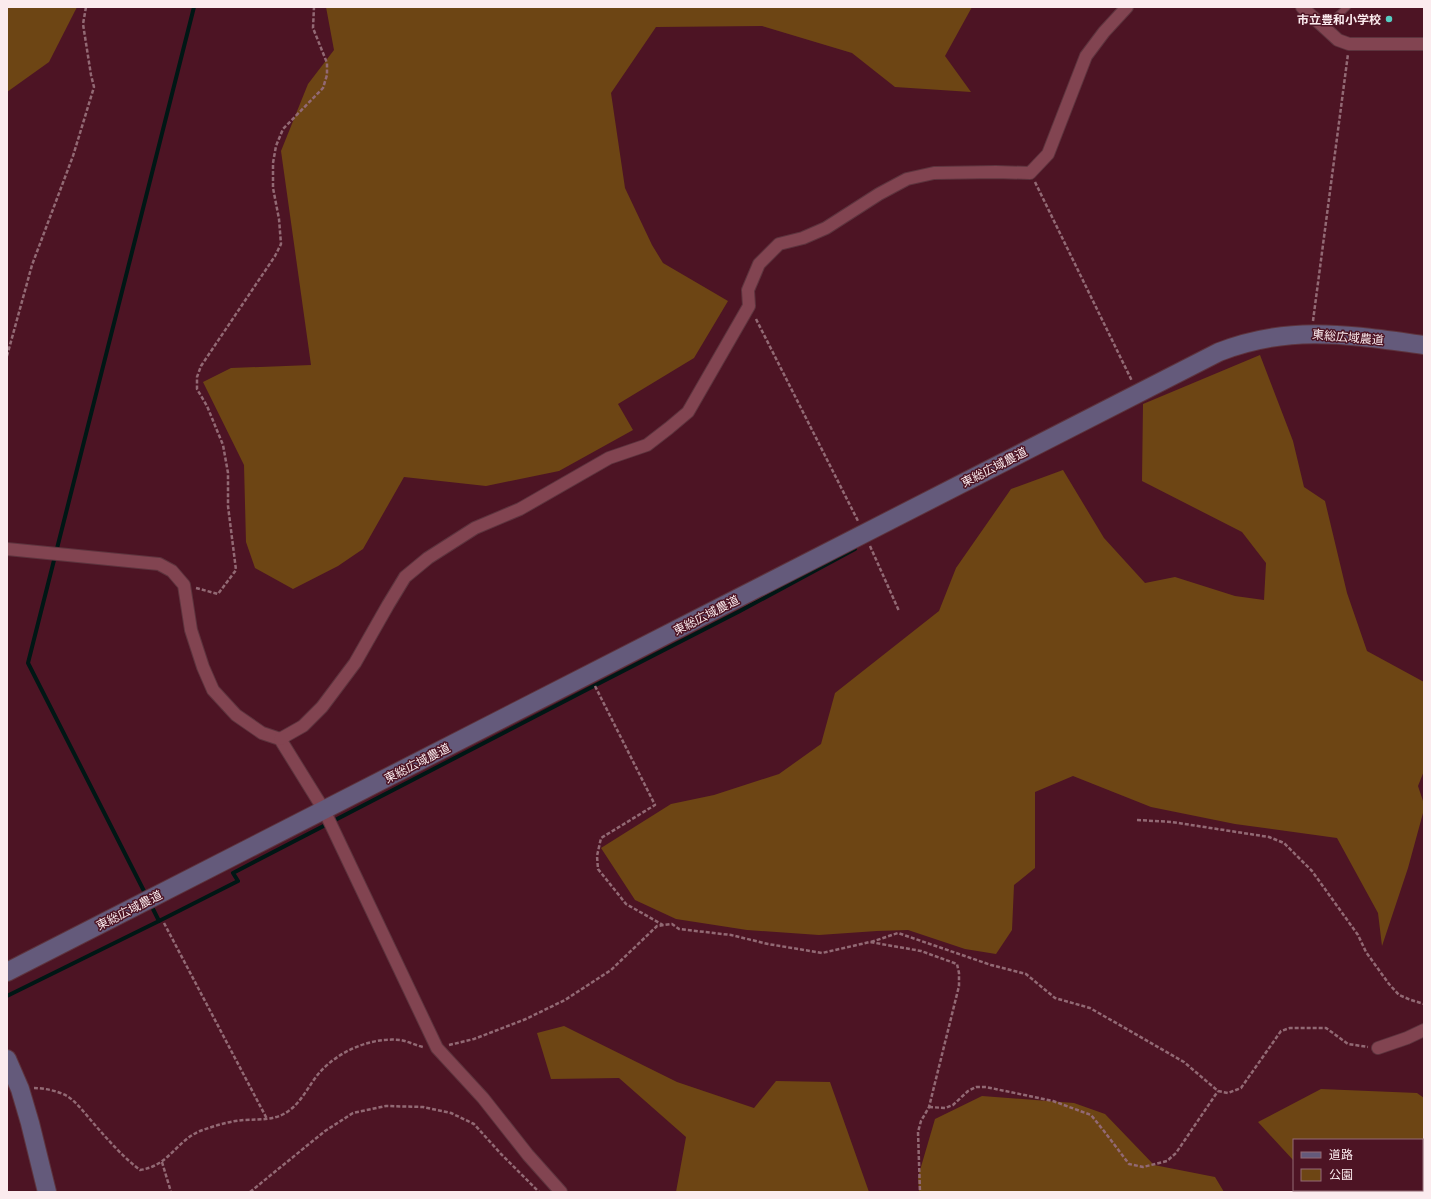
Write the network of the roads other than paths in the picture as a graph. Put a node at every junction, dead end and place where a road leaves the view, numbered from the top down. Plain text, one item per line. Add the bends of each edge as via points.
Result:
1 (1127, 7) edge
2 (1302, 7) edge
3 (1347, 7) edge
4 (1324, 28) junction
5 (1424, 44) edge
6 (1424, 345) edge
7 (7, 549) edge
8 (280, 739) junction
9 (324, 810) junction
10 (7, 972) edge
11 (1424, 1030) edge
12 (1378, 1048) road end
13 (7, 1059) edge
14 (47, 1192) edge
15 (561, 1192) edge

1 - 8 street via 1086,56 1048,154 1030,173 934,173 907,179 878,194 826,228 779,244 759,264 748,290 749,306 688,412 647,445 609,458 520,510 475,528 428,558 405,577 356,663 322,707 303,726
2 - 4 street
3 - 4 lane
4 - 5 street via 1338,40 1350,44
6 - 9 street, 東総広域農道 via 1352,335 1312,334 1265,338 1219,352
7 - 8 street via 159,564 172,571 184,585 191,630 213,690 236,715 262,733
8 - 9 street
9 - 10 street, 東総広域農道
9 - 15 street via 437,1048 483,1098
11 - 12 street
13 - 14 street via 20,1089

